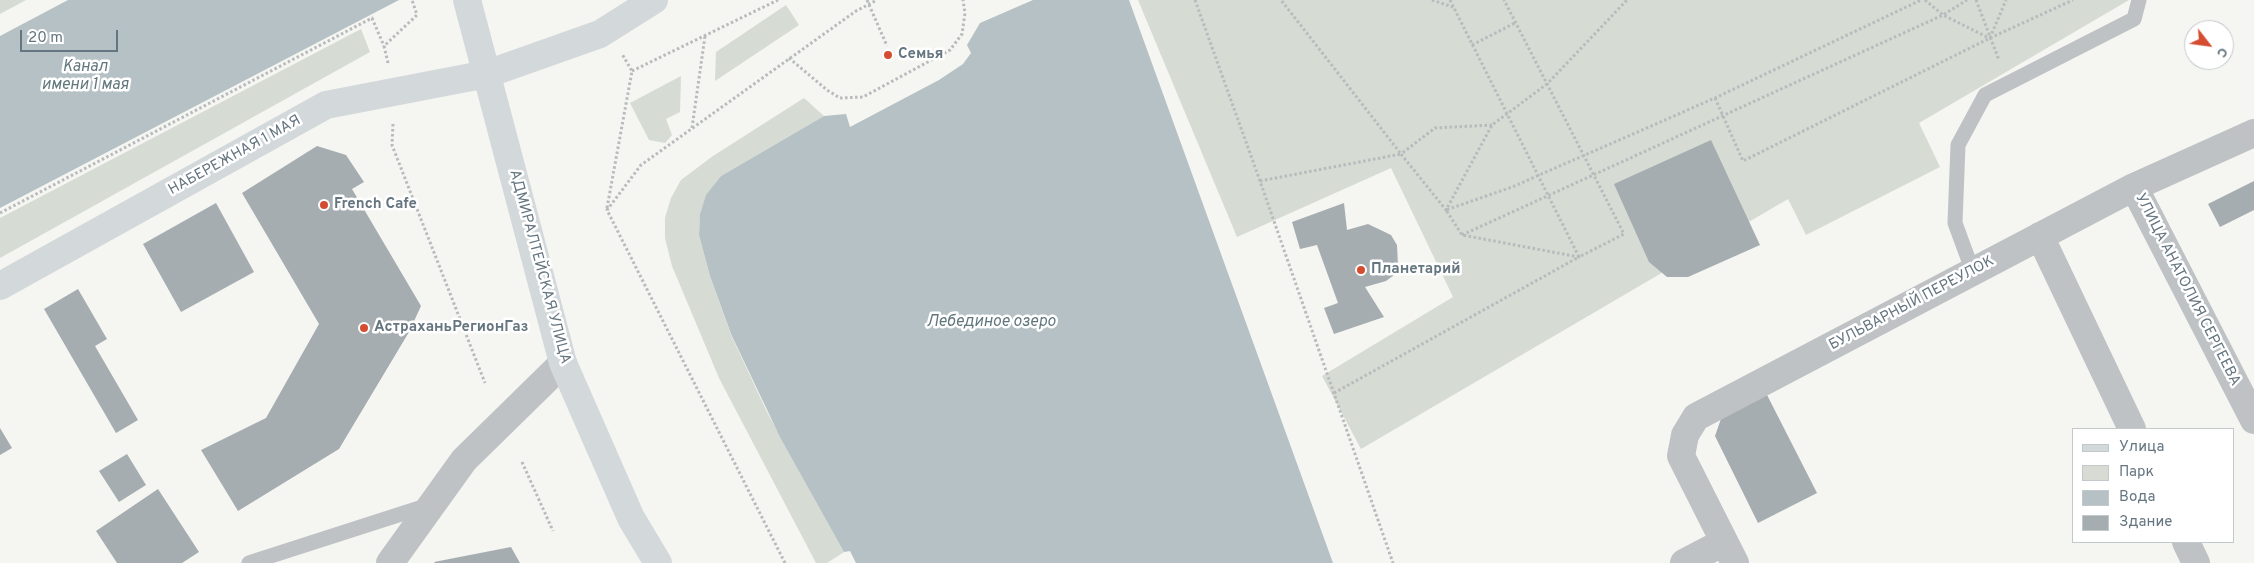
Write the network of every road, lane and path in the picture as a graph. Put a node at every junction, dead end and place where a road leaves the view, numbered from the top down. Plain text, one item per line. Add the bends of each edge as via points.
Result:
1 (412, 0) edge
2 (467, 0) edge
3 (654, 0) edge
4 (778, 0) edge
5 (878, 0) edge
6 (963, 0) edge
7 (1194, 0) edge
8 (1281, 0) edge
9 (1432, 0) edge
10 (1450, 0) edge
11 (1504, 0) edge
12 (1627, 0) edge
13 (1920, 0) edge
14 (1925, 0) edge
15 (1967, 0) edge
16 (1976, 0) edge
17 (2006, 0) edge
18 (2073, 0) edge
19 (2139, 0) edge
20 (868, 2) edge
21 (1453, 7) junction
22 (1943, 15) junction
23 (1515, 23) junction
24 (607, 29) junction
25 (705, 35) junction
26 (1990, 38) junction
27 (1472, 45) junction
28 (384, 46) junction
29 (887, 46) dead end
30 (788, 58) junction
31 (632, 71) junction
32 (487, 74) junction
33 (1547, 84) junction
34 (395, 92) junction
35 (1715, 98) junction
36 (1507, 114) junction
37 (1723, 116) junction
38 (1492, 125) junction
39 (692, 128) junction
40 (2254, 133) edge
41 (1401, 154) junction
42 (1584, 155) junction
43 (1594, 175) junction
44 (1538, 176) junction
45 (1260, 181) junction
46 (2134, 187) junction
47 (1548, 196) junction
48 (607, 210) junction
49 (1446, 210) junction
50 (0, 213) edge
51 (1462, 235) junction
52 (2040, 236) junction
53 (1579, 257) junction
54 (1973, 272) junction
55 (0, 286) edge
56 (563, 364) junction
57 (485, 383) dead end
58 (1334, 393) junction
59 (2254, 420) edge
60 (2132, 428) edge
61 (522, 462) dead end
62 (431, 505) junction
63 (553, 531) dead end
64 (2186, 543) edge
65 (1729, 552) edge
66 (250, 563) edge
67 (390, 563) edge
68 (658, 563) edge
69 (785, 563) edge
70 (1393, 563) edge
71 (1684, 563) edge
72 (2196, 563) edge

1 - 28 path via 417,15
2 - 32 main road, АДМИРАЛТЕЙСКАЯ УЛИЦА
3 - 24 main road, НАБЕРЕЖНАЯ 1 МАЯ
4 - 25 path
5 - 20 path
6 - 30 path via 962,34 950,50 863,97 840,98
7 - 45 path
8 - 41 path
9 - 21 path
10 - 21 path
11 - 23 path
12 - 33 path
13 - 35 path
14 - 22 path
15 - 22 path
16 - 26 path
17 - 26 path
18 - 26 path
19 - 54 lane via 2134,19 1985,95 1958,144 1955,223
20 - 29 path
20 - 30 path
21 - 27 path
22 - 26 path
22 - 37 path
23 - 27 path
23 - 33 path
24 - 31 path
24 - 32 main road, НАБЕРЕЖНАЯ 1 МАЯ
25 - 31 path
25 - 39 path
26 - 37 path via 1743,161
27 - 36 path
28 - 34 path
28 - 50 path via 372,18
30 - 39 path
31 - 48 path
32 - 34 main road, НАБЕРЕЖНАЯ 1 МАЯ
32 - 56 main road, АДМИРАЛТЕЙСКАЯ УЛИЦА
33 - 36 path
33 - 42 path
34 - 55 main road, НАБЕРЕЖНАЯ 1 МАЯ via 326,105
34 - 57 path via 392,145
35 - 37 path
35 - 42 path
36 - 38 path
36 - 44 path
37 - 43 path
38 - 41 path via 1435,128
38 - 49 path
39 - 48 path via 641,165
40 - 46 street, БУЛЬВАРНЫЙ ПЕРЕУЛОК
41 - 45 path
41 - 49 path
42 - 43 path
42 - 44 path
43 - 47 path
43 - 53 path via 1624,234
44 - 47 path
44 - 49 path
45 - 58 path
46 - 52 street, БУЛЬВАРНЫЙ ПЕРЕУЛОК
46 - 59 street, УЛИЦА АНАТОЛИЯ СЕРГЕЕВА
47 - 51 path
47 - 53 path
48 - 69 path
49 - 51 path
51 - 53 path
52 - 54 street, БУЛЬВАРНЫЙ ПЕРЕУЛОК
52 - 60 street
53 - 58 path
54 - 65 street, БУЛЬВАРНЫЙ ПЕРЕУЛОК via 1696,417 1685,435 1681,456
56 - 62 street via 464,460
56 - 68 main road, АДМИРАЛТЕЙСКАЯ УЛИЦА via 631,518
58 - 70 path
61 - 63 path
62 - 66 lane
62 - 67 street
64 - 72 street
65 - 71 street

